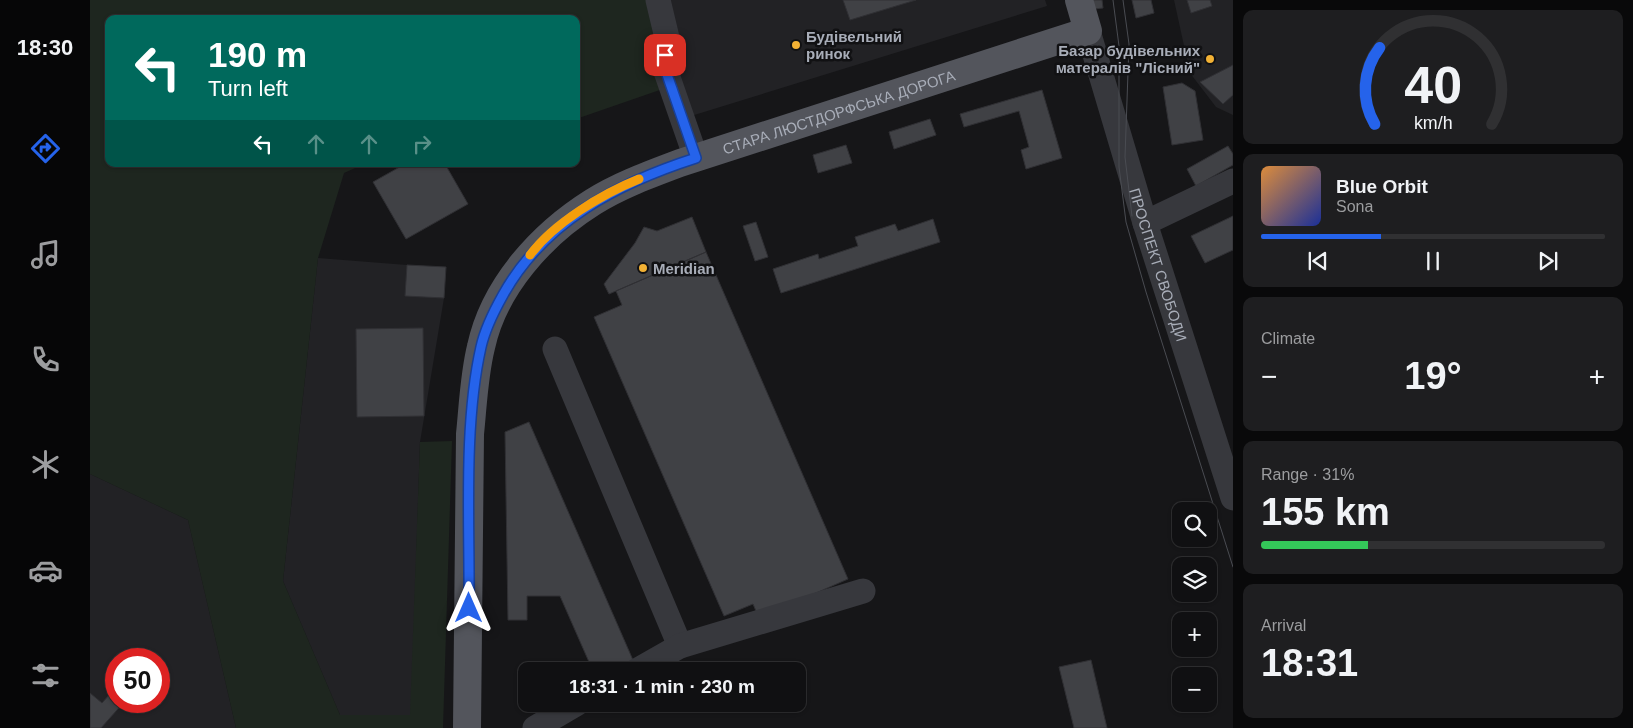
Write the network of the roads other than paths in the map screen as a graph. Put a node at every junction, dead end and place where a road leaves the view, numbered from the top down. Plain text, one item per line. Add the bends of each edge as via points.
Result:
1 (658, 0) edge
2 (1078, 0) edge
3 (1088, 31) junction
4 (696, 158) junction
5 (1233, 181) edge
6 (1145, 223) junction
7 (555, 350) dead end
8 (1233, 498) edge
9 (863, 591) dead end
10 (680, 646) junction
11 (652, 662) edge
12 (562, 712) edge
13 (466, 728) edge
14 (535, 728) edge

1 - 4 street via 668,42 663,63
2 - 3 main road
3 - 4 main road, СТАРА ЛЮСТДОРФСЬКА ДОРОГА
3 - 6 street, ПРОСПЕКТ СВОБОДИ
4 - 13 main road, СТАРА ЛЮСТДОРФСЬКА ДОРОГА via 636,180 593,202 558,227 532,251 493,311 481,345 470,434
5 - 6 street
6 - 8 street, ПРОСПЕКТ СВОБОДИ
7 - 10 street
9 - 10 street
10 - 11 street
12 - 14 street

